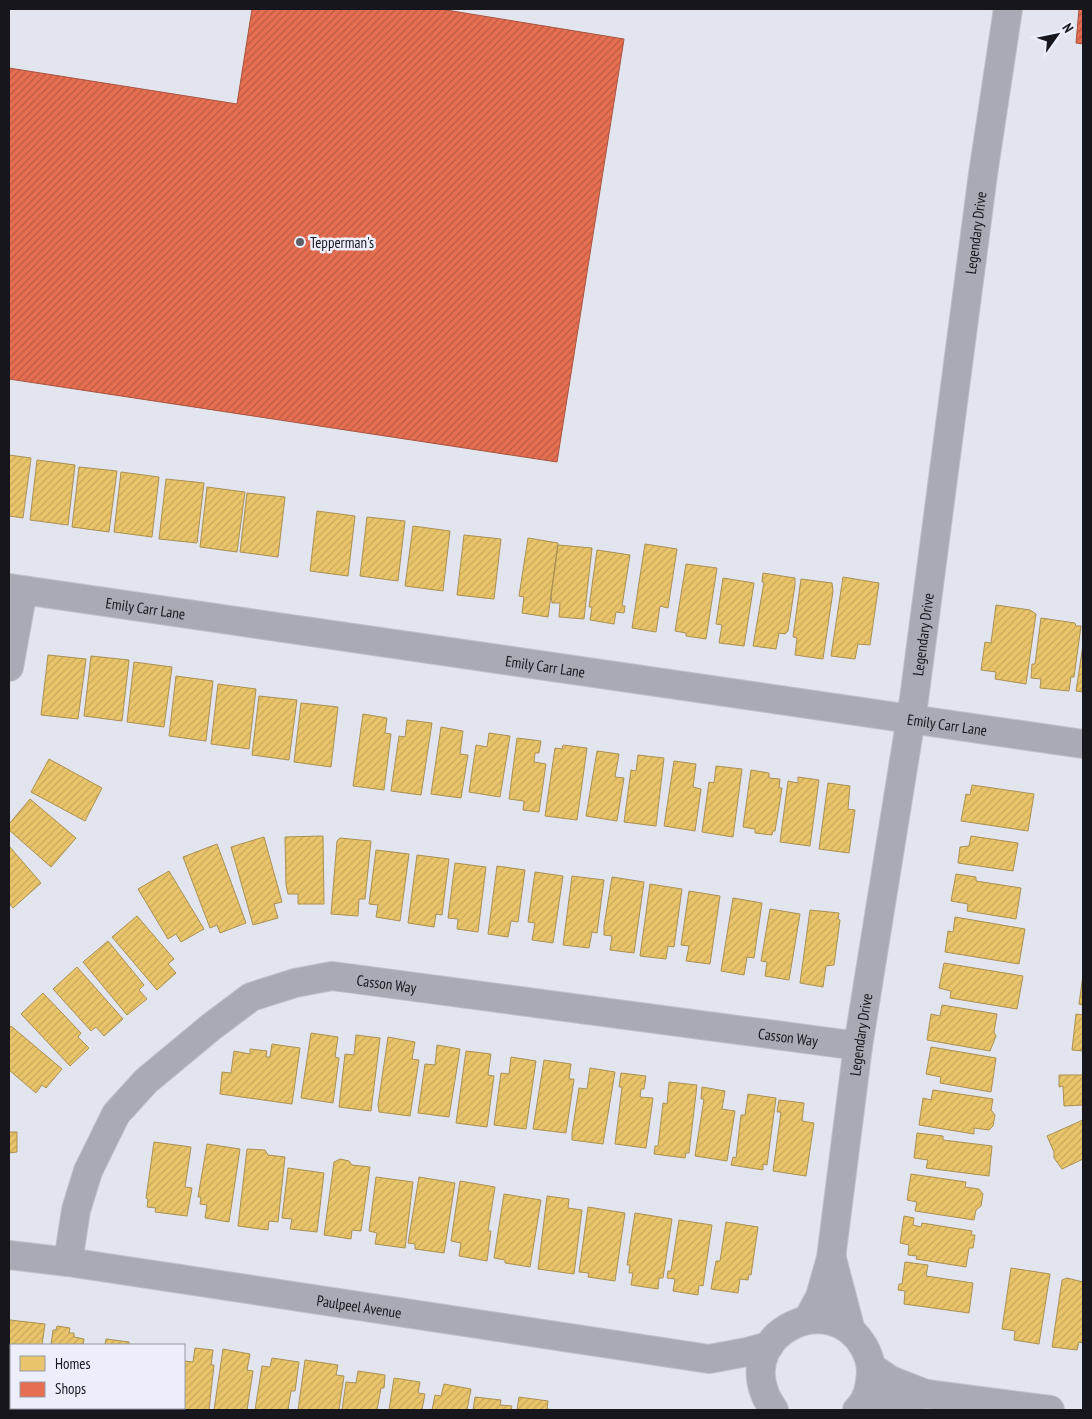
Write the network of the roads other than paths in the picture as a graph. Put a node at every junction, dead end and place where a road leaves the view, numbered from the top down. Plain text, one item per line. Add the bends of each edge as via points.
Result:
1 (1008, 9) edge
2 (16, 589) edge
3 (9, 667) edge
4 (911, 719) junction
5 (1083, 744) edge
6 (858, 1046) junction
7 (9, 1255) edge
8 (831, 1258) junction
9 (68, 1262) junction
10 (808, 1319) junction
11 (851, 1331) junction
12 (769, 1346) junction
13 (709, 1359) junction
14 (871, 1367) junction
15 (926, 1394) junction
16 (770, 1402) edge
17 (859, 1408) edge
18 (1050, 1410) edge

1 - 4 street, Legendary Drive
2 - 3 street
2 - 4 street, Emily Carr Lane
4 - 5 street, Emily Carr Lane
4 - 6 street, Legendary Drive
6 - 8 street, Legendary Drive
6 - 9 street, Casson Way via 332,976 295,983 251,997 146,1081 116,1114 88,1171 76,1210
7 - 9 street, Paulpeel Avenue
8 - 10 street, Legendary Drive via 820,1297
8 - 11 street, Legendary Drive
9 - 13 street, Paulpeel Avenue
10 - 11 street via 831,1321
10 - 12 street via 790,1325
11 - 14 street via 868,1353
12 - 13 street, Paulpeel Avenue
12 - 16 street via 763,1357 761,1382
13 - 16 street, Paulpeel Avenue via 739,1375
14 - 15 street via 890,1380
14 - 17 street via 870,1388
15 - 17 street
15 - 18 street

